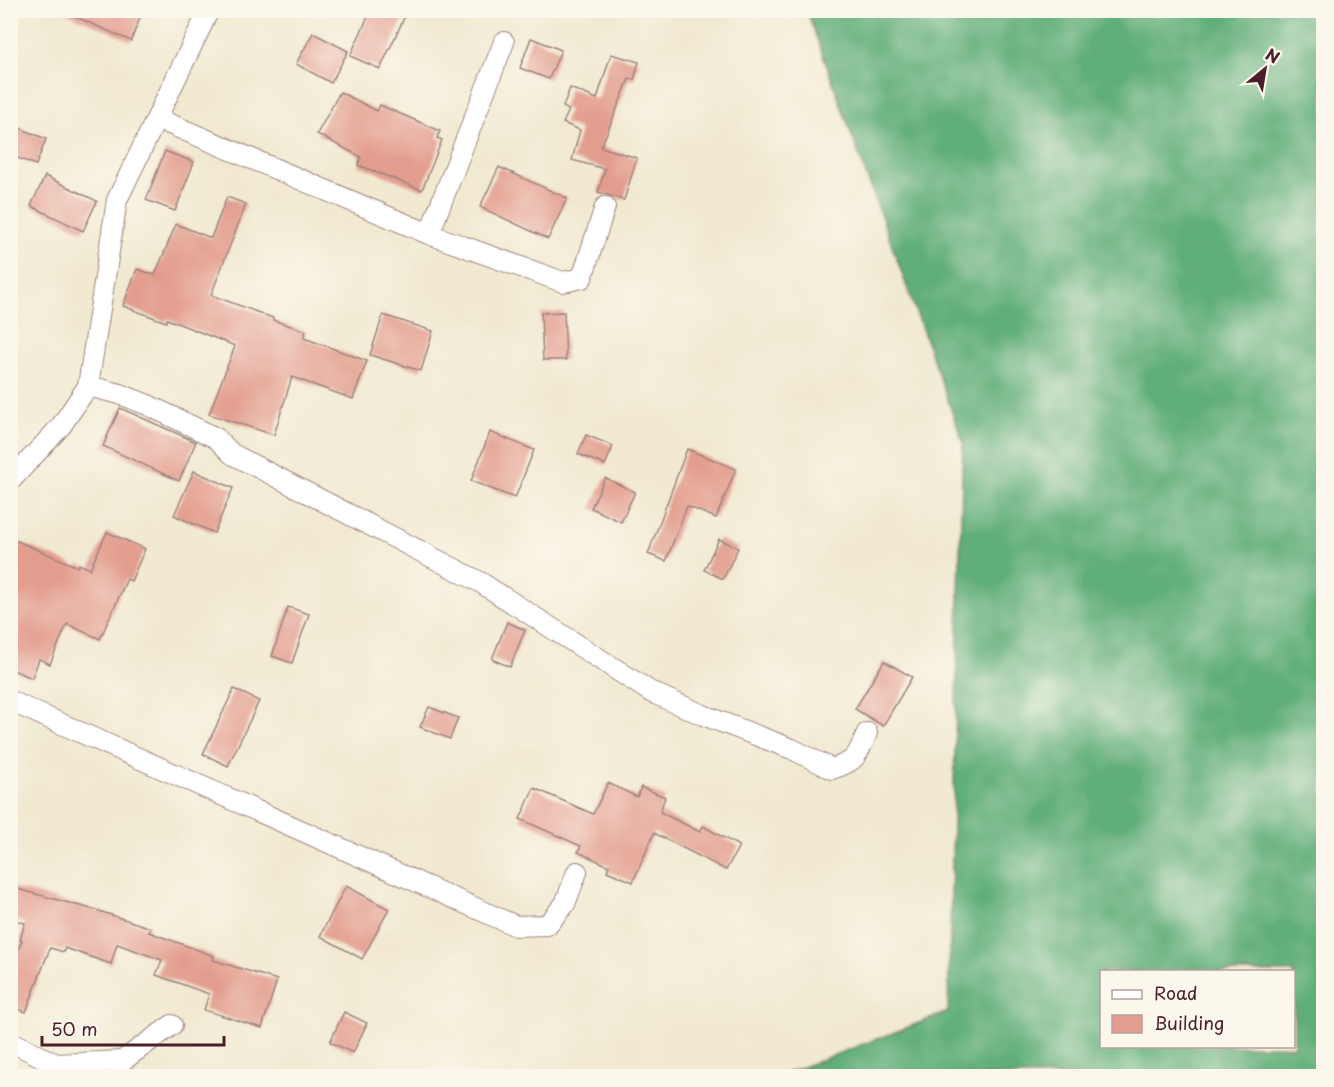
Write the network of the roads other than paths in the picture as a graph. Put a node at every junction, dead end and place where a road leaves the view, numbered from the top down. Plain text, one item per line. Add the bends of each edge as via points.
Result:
1 (209, 10) edge
2 (504, 42) dead end
3 (158, 119) junction
4 (605, 207) dead end
5 (429, 234) junction
6 (88, 386) junction
7 (10, 481) edge
8 (10, 701) edge
9 (867, 733) dead end
10 (577, 872) dead end
11 (172, 1025) dead end
12 (10, 1041) edge

1 - 3 street
2 - 5 street
3 - 5 street
3 - 6 street via 117,200
4 - 5 street via 582,278 563,282
6 - 7 street via 60,426
6 - 9 street via 148,405 216,438 232,454 480,582 651,692 703,716 792,749 832,769 856,758
8 - 10 street via 516,926 547,925 565,904
11 - 12 street via 122,1061 56,1064

